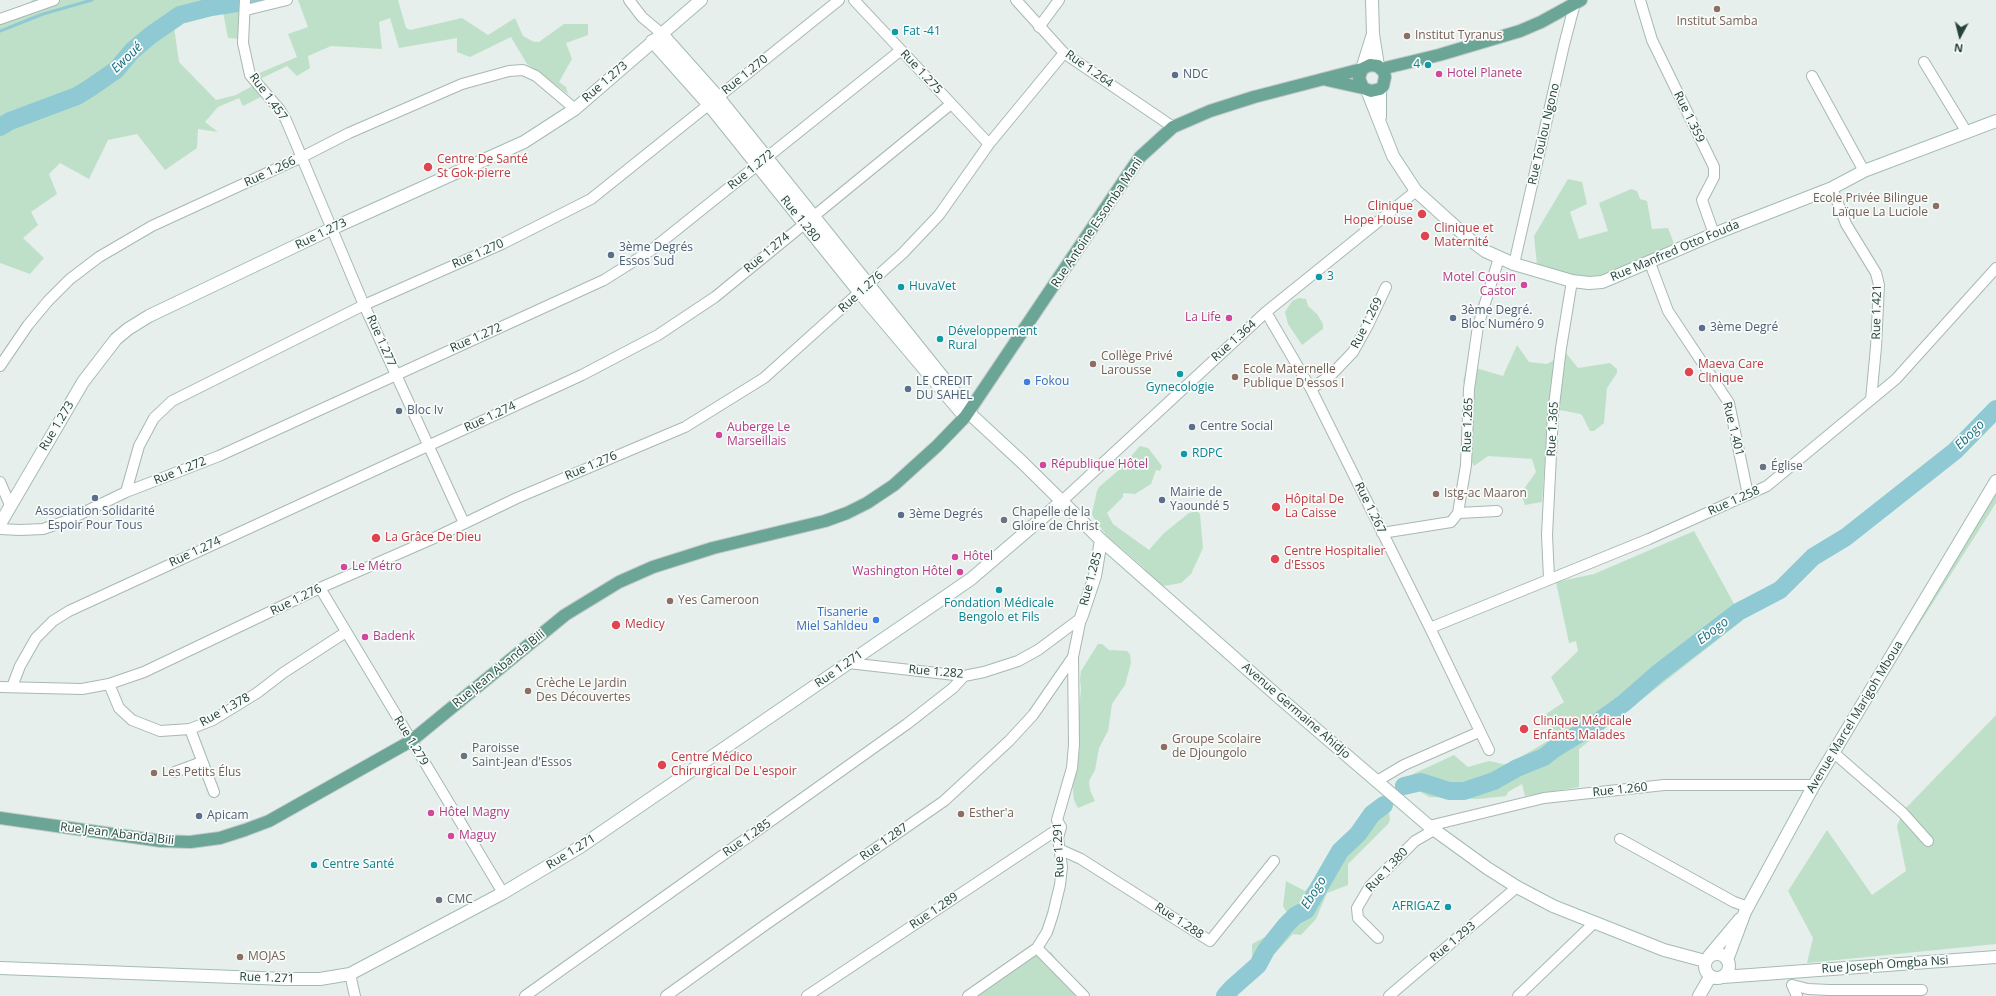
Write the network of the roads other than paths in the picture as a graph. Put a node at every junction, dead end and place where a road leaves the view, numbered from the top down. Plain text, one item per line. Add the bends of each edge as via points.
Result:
1 (54, 0) edge
2 (287, 0) edge
3 (629, 0) edge
4 (701, 0) edge
5 (839, 0) edge
6 (854, 0) edge
7 (1016, 0) edge
8 (1058, 0) edge
9 (1372, 0) edge
10 (1640, 0) edge
11 (1578, 2) edge
12 (246, 5) edge
13 (0, 19) edge
14 (1039, 27) junction
15 (1373, 34) junction
16 (656, 37) junction
17 (901, 50) junction
18 (1064, 53) junction
19 (1924, 62) dead end
20 (1362, 69) junction
21 (1381, 70) junction
22 (1812, 76) dead end
23 (1324, 79) junction
24 (1365, 89) junction
25 (1380, 89) junction
26 (713, 101) junction
27 (951, 104) junction
28 (575, 109) junction
29 (1996, 121) edge
30 (1380, 124) junction
31 (1173, 127) junction
32 (1966, 131) junction
33 (989, 144) junction
34 (302, 157) junction
35 (766, 158) junction
36 (756, 166) junction
37 (1864, 171) junction
38 (1832, 188) junction
39 (1416, 191) junction
40 (809, 219) junction
41 (331, 229) junction
42 (1714, 234) junction
43 (1499, 258) junction
44 (1650, 263) junction
45 (1514, 264) junction
46 (1996, 268) edge
47 (1572, 281) junction
48 (869, 284) junction
49 (1386, 287) dead end
50 (860, 293) junction
51 (364, 305) junction
52 (1266, 312) junction
53 (0, 366) edge
54 (396, 374) junction
55 (1311, 389) junction
56 (1871, 400) junction
57 (968, 413) junction
58 (428, 446) junction
59 (1996, 481) edge
60 (0, 482) edge
61 (126, 492) junction
62 (1748, 496) junction
63 (1062, 501) junction
64 (10, 505) junction
65 (1498, 511) dead end
66 (1458, 514) junction
67 (464, 523) junction
68 (0, 524) edge
69 (0, 529) edge
70 (1382, 533) junction
71 (1101, 540) junction
72 (1548, 578) junction
73 (320, 588) junction
74 (1081, 618) junction
75 (1430, 628) junction
76 (346, 632) junction
77 (1074, 657) junction
78 (848, 663) junction
79 (964, 676) junction
80 (109, 684) junction
81 (0, 686) edge
82 (12, 687) junction
83 (190, 729) junction
84 (1479, 732) junction
85 (411, 742) junction
86 (1489, 750) dead end
87 (1834, 753) junction
88 (202, 762) junction
89 (175, 772) dead end
90 (1377, 781) junction
91 (1814, 785) junction
92 (214, 792) dead end
93 (0, 818) edge
94 (1060, 827) junction
95 (1431, 828) junction
96 (1620, 839) dead end
97 (1928, 841) dead end
98 (1061, 850) junction
99 (1274, 861) dead end
100 (1517, 887) junction
101 (503, 893) junction
102 (1747, 910) junction
103 (1594, 923) junction
104 (1378, 938) dead end
105 (1037, 948) junction
106 (1996, 957) edge
107 (1728, 962) junction
108 (1708, 967) junction
109 (0, 968) edge
110 (1775, 972) junction
111 (350, 974) junction
112 (1723, 977) junction
113 (1922, 990) dead end
114 (356, 996) edge
115 (526, 996) edge
116 (666, 996) edge
117 (808, 996) edge
118 (968, 996) edge
119 (1084, 996) edge
120 (1389, 996) edge
121 (1518, 996) edge
122 (1699, 996) edge
123 (1797, 996) edge

1 - 13 street
2 - 12 street
3 - 16 street, Rue 1.280
4 - 16 main road, Rue 1.273
5 - 26 street, Rue 1.270
6 - 17 street, Rue 1.275
7 - 14 street, Rue 1.264
8 - 14 street
9 - 15 main road
10 - 42 street, Rue 1.359 via 1652,40 1714,167 1714,177 1702,200
11 - 21 main road via 1520,31
11 - 45 street, Rue Toulou Ngono via 1564,45
12 - 34 street, Rue 1.457 via 242,43 250,75 280,110
14 - 18 street, Rue 1.264
15 - 20 main road
15 - 21 main road
16 - 26 main road, Rue 1.280
16 - 28 main road, Rue 1.273
17 - 27 street, Rue 1.275
17 - 35 street, Rue 1.272
18 - 31 street, Rue 1.264
18 - 33 street, Rue 1.276
19 - 32 street
20 - 21 main road via 1370,65
20 - 23 main road, Rue Antoine Essomba Mani
20 - 24 main road via 1359,78
21 - 25 main road via 1383,86
22 - 37 street
23 - 24 main road
23 - 31 main road, Rue Antoine Essomba Mani via 1210,111
24 - 25 main road
24 - 30 main road, Rue Manfred Otto Fouda
25 - 30 main road
26 - 35 main road, Rue 1.280
26 - 36 main road, Rue 1.280
26 - 51 street, Rue 1.270 via 591,199 502,244
27 - 33 street, Rue 1.275
27 - 40 street, Rue 1.274
28 - 34 street, Rue 1.266 via 536,76 523,70 509,71 462,84 349,133
28 - 41 main road, Rue 1.273 via 524,142
29 - 32 main road, Rue Manfred Otto Fouda
30 - 39 main road, Rue Manfred Otto Fouda via 1393,156
31 - 57 main road, Rue Antoine Essomba Mani via 1131,170
32 - 37 main road, Rue Manfred Otto Fouda
33 - 48 street, Rue 1.276 via 939,215
34 - 41 street, Rue 1.277
34 - 53 street, Rue 1.266 via 152,226 99,257 70,279 48,301
35 - 36 street, Rue 1.272
35 - 40 main road, Rue 1.280
36 - 40 main road, Rue 1.280
36 - 54 street, Rue 1.272 via 650,250 604,280
37 - 38 main road, Rue Manfred Otto Fouda
38 - 42 main road, Rue Manfred Otto Fouda
38 - 56 street, Rue 1.421 via 1846,224 1876,273 1879,285
39 - 43 main road, Rue Manfred Otto Fouda via 1469,239
39 - 52 street, Rue 1.364
40 - 48 main road, Rue 1.280
40 - 50 main road, Rue 1.280
40 - 58 street, Rue 1.274 via 715,297 658,335 582,375
41 - 51 street, Rue 1.277
41 - 64 main road, Rue 1.273 via 149,316 116,339 83,382
42 - 44 main road, Rue Manfred Otto Fouda
43 - 45 main road, Rue Manfred Otto Fouda
43 - 66 street, Rue 1.265 via 1478,326 1469,388 1466,465
44 - 47 main road, Rue Manfred Otto Fouda via 1602,282
44 - 62 street, Rue 1.401 via 1668,311 1729,403
45 - 47 main road, Rue Manfred Otto Fouda
46 - 56 street, Rue 1.258 via 1896,379
47 - 72 street, Rue 1.365 via 1553,414 1547,535
48 - 50 street, Rue 1.276
48 - 57 main road, Rue 1.280 via 953,390
49 - 55 street, Rue 1.269 via 1353,352 1332,374
50 - 57 main road, Rue 1.280
50 - 67 street, Rue 1.276 via 764,378 685,427
51 - 54 street, Rue 1.277
51 - 61 street, Rue 1.270 via 172,401 154,418 139,446
52 - 55 street, Rue 1.267
52 - 63 street, Rue 1.364
54 - 58 street, Rue 1.277
54 - 61 street, Rue 1.272 via 219,456
55 - 70 street, Rue 1.267
56 - 62 street, Rue 1.258 via 1767,486
57 - 63 main road, Avenue Germaine Ahidjo
57 - 85 main road, Rue Jean Abanda Bili via 937,446 894,485 847,514 713,548 653,567 596,596 565,615
58 - 67 street, Rue 1.277
58 - 82 street, Rue 1.274 via 69,610 36,638 20,666
59 - 87 main road, Avenue Marcel Marigoh Mboua
60 - 64 street
61 - 69 street, Rue 1.272 via 87,512 43,529
62 - 72 street, Rue 1.258 via 1649,539
63 - 71 main road, Avenue Germaine Ahidjo
63 - 78 main road, Rue 1.271 via 971,579
64 - 68 main road, Rue 1.273
65 - 66 street
66 - 70 street via 1451,522
67 - 73 street, Rue 1.276
70 - 75 street, Rue 1.267
71 - 74 main road, Rue 1.285 via 1095,576
71 - 90 main road, Avenue Germaine Ahidjo
72 - 75 street, Rue 1.258
73 - 76 street, Rue 1.279
73 - 80 street, Rue 1.276 via 144,672
74 - 77 street, Rue 1.291
74 - 79 street, Rue 1.282 via 1056,638 1018,661
75 - 84 street, Rue 1.267
76 - 83 street, Rue 1.378 via 213,720
76 - 85 street, Rue 1.279
77 - 94 street, Rue 1.291 via 1074,745 1067,789 1057,820
77 - 116 street, Rue 1.287 via 1034,715 1009,742 944,801
78 - 79 street, Rue 1.282
78 - 101 main road, Rue 1.271 via 580,847
79 - 115 street, Rue 1.285 via 953,688 907,724
80 - 82 street, Rue 1.276 via 82,689
80 - 83 street, Rue 1.378 via 119,708 132,720 160,731
81 - 82 street, Rue 1.276
83 - 88 street
84 - 86 street, Rue 1.267
84 - 90 street via 1404,765
85 - 93 main road, Rue Jean Abanda Bili via 270,821 220,838 190,842 161,841
85 - 101 street, Rue 1.279
87 - 91 main road, Avenue Marcel Marigoh Mboua
87 - 97 street via 1903,813
88 - 89 street
88 - 92 street
90 - 95 main road, Avenue Germaine Ahidjo
91 - 95 street, Rue 1.260 via 1664,785 1544,798
91 - 102 main road, Avenue Marcel Marigoh Mboua
94 - 98 street, Rue 1.291 via 1058,838
94 - 117 street, Rue 1.289
95 - 100 main road, Avenue Germaine Ahidjo
95 - 104 street, Rue 1.380 via 1370,886 1357,908 1358,918
96 - 102 street
98 - 99 street, Rue 1.288 via 1081,859 1210,941
98 - 105 street, Rue 1.291 via 1060,885 1047,932
100 - 103 main road, Avenue Germaine Ahidjo
100 - 120 street, Rue 1.293
101 - 111 main road, Rue 1.271
102 - 107 main road, Avenue Marcel Marigoh Mboua
102 - 108 main road
103 - 108 main road, Avenue Germaine Ahidjo
103 - 121 street
105 - 118 street, Rue 1.291
105 - 119 street
106 - 110 main road, Rue Joseph Omgba Nsi
107 - 108 main road via 1719,954
107 - 110 main road
107 - 112 main road, Avenue Marcel Marigoh Mboua via 1729,969
108 - 112 main road via 1719,978
108 - 122 main road
109 - 111 main road, Rue 1.271 via 286,979 320,979
110 - 112 main road
111 - 114 street
113 - 123 street via 1822,990 1792,985

